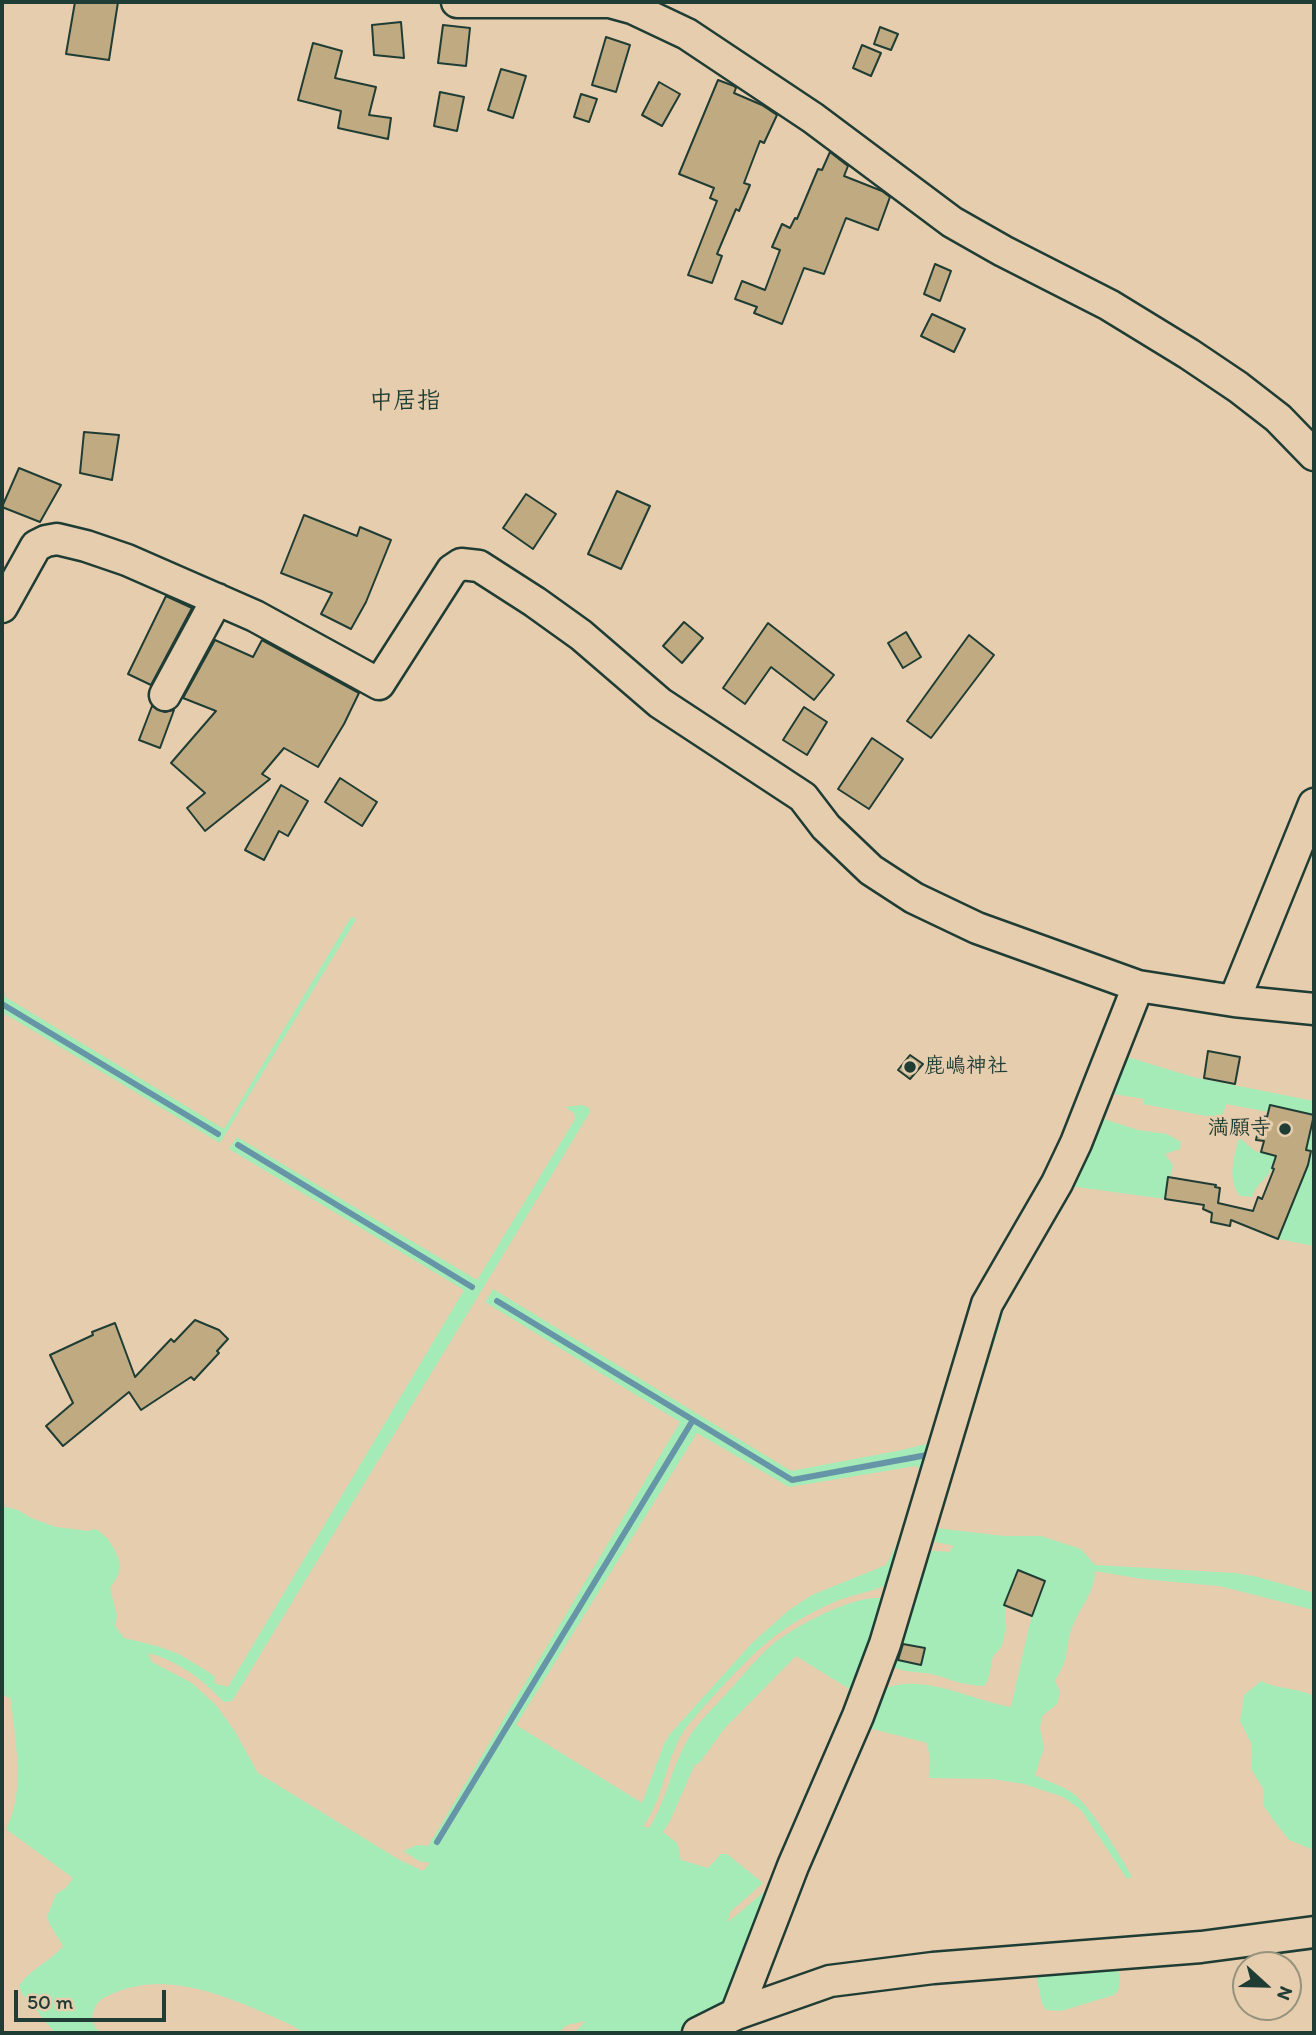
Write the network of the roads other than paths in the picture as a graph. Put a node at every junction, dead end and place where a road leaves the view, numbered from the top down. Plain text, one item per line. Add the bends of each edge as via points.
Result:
1 (457, 2) edge
2 (1314, 455) edge
3 (217, 599) junction
4 (2, 607) edge
5 (165, 695) dead end
6 (1314, 804) edge
7 (1138, 986) junction
8 (1234, 1001) junction
9 (1314, 1009) edge
10 (1314, 1932) edge
11 (736, 2014) junction
12 (698, 2033) edge

1 - 2 street via 610,2 687,34 813,118 952,222 1108,305 1228,380 1278,418
3 - 4 street via 127,560 57,539 36,546
3 - 5 street
3 - 7 street via 379,684 453,570 461,564 479,566 581,635 660,703 803,797 826,827 890,883 977,928
6 - 8 street
7 - 8 street
7 - 11 street via 1058,1183 987,1304 885,1644
8 - 9 street
10 - 11 street via 1201,1947 830,1980
11 - 12 street

